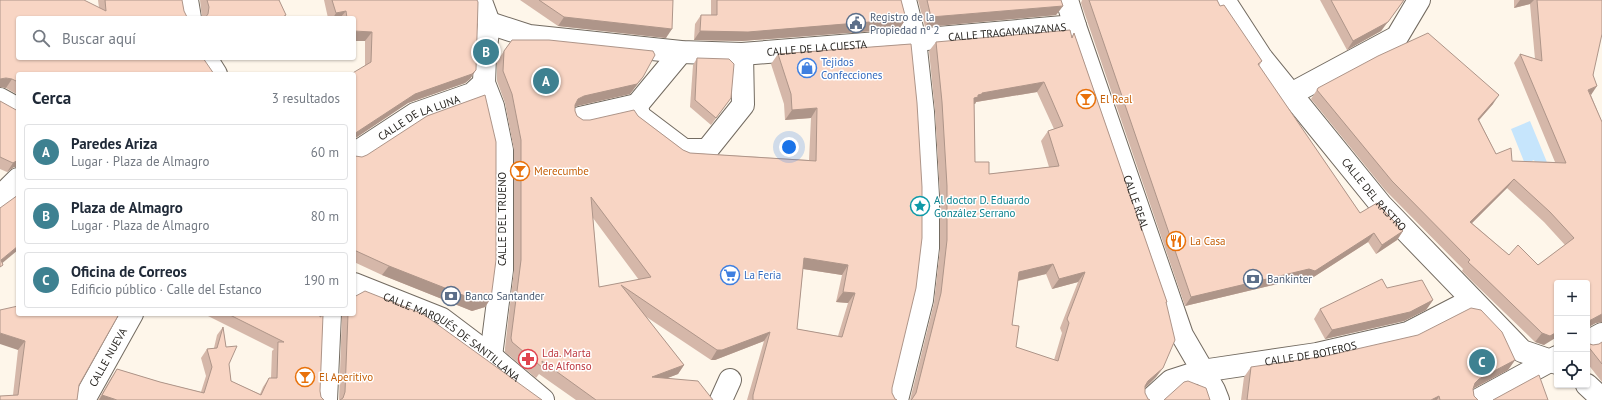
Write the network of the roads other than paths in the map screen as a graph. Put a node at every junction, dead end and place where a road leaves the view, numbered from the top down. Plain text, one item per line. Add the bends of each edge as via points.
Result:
1 (187, 0) edge
2 (905, 0) edge
3 (1067, 0) edge
4 (1224, 0) edge
5 (1419, 0) edge
6 (484, 9) edge
7 (190, 16) edge
8 (1075, 26) junction
9 (915, 40) junction
10 (681, 52) junction
11 (742, 54) junction
12 (207, 60) edge
13 (215, 72) edge
14 (484, 83) junction
15 (1291, 94) junction
16 (0, 100) edge
17 (637, 105) junction
18 (16, 108) edge
19 (580, 118) edge
20 (356, 153) edge
21 (16, 181) edge
22 (0, 196) edge
23 (356, 285) edge
24 (1472, 300) junction
25 (131, 316) edge
26 (330, 316) edge
27 (1602, 334) edge
28 (1590, 340) edge
29 (491, 356) junction
30 (1554, 360) edge
31 (1554, 361) edge
32 (1202, 371) junction
33 (730, 380) dead end
34 (1590, 388) edge
35 (1602, 399) edge
36 (84, 400) edge
37 (326, 400) edge
38 (543, 400) edge
39 (721, 400) edge
40 (897, 400) edge
41 (1150, 400) edge
42 (1218, 400) edge
43 (1478, 400) edge

1 - 7 street
2 - 9 street
3 - 8 street, CALLE REAL
4 - 15 street, CALLE DEL RASTRO via 1262,57
5 - 15 street via 1397,37
6 - 10 street, CALLE DE LA CUESTA via 529,36
6 - 14 street
8 - 9 street, CALLE TRAGAMANZANAS
8 - 32 street, CALLE REAL via 1182,334
9 - 11 street, CALLE DE LA CUESTA
9 - 40 street via 924,112 928,248 922,300
10 - 11 street, CALLE DE LA CUESTA
10 - 17 street
11 - 17 street via 743,106 707,150 684,150 639,116
12 - 13 street
14 - 20 street, CALLE DE LA LUNA via 472,94 415,114
14 - 29 street, CALLE DEL TRUENO via 493,106 502,150 502,270
15 - 24 street, CALLE DEL RASTRO via 1381,205
16 - 18 street
17 - 19 street
21 - 22 street
23 - 29 street, CALLE MARQUÉS DE SANTILLANA via 442,319
24 - 30 street, CALLE DEL RASTRO via 1522,351
24 - 32 street, CALLE DE BOTEROS via 1408,333 1317,354
25 - 36 street, CALLE NUEVA
26 - 37 street
27 - 28 street
29 - 38 street, CALLE MARQUÉS DE SANTILLANA
31 - 43 street
32 - 41 street, CALLE DE BOTEROS via 1171,380
32 - 42 street, CALLE REAL
33 - 39 street
34 - 35 street

